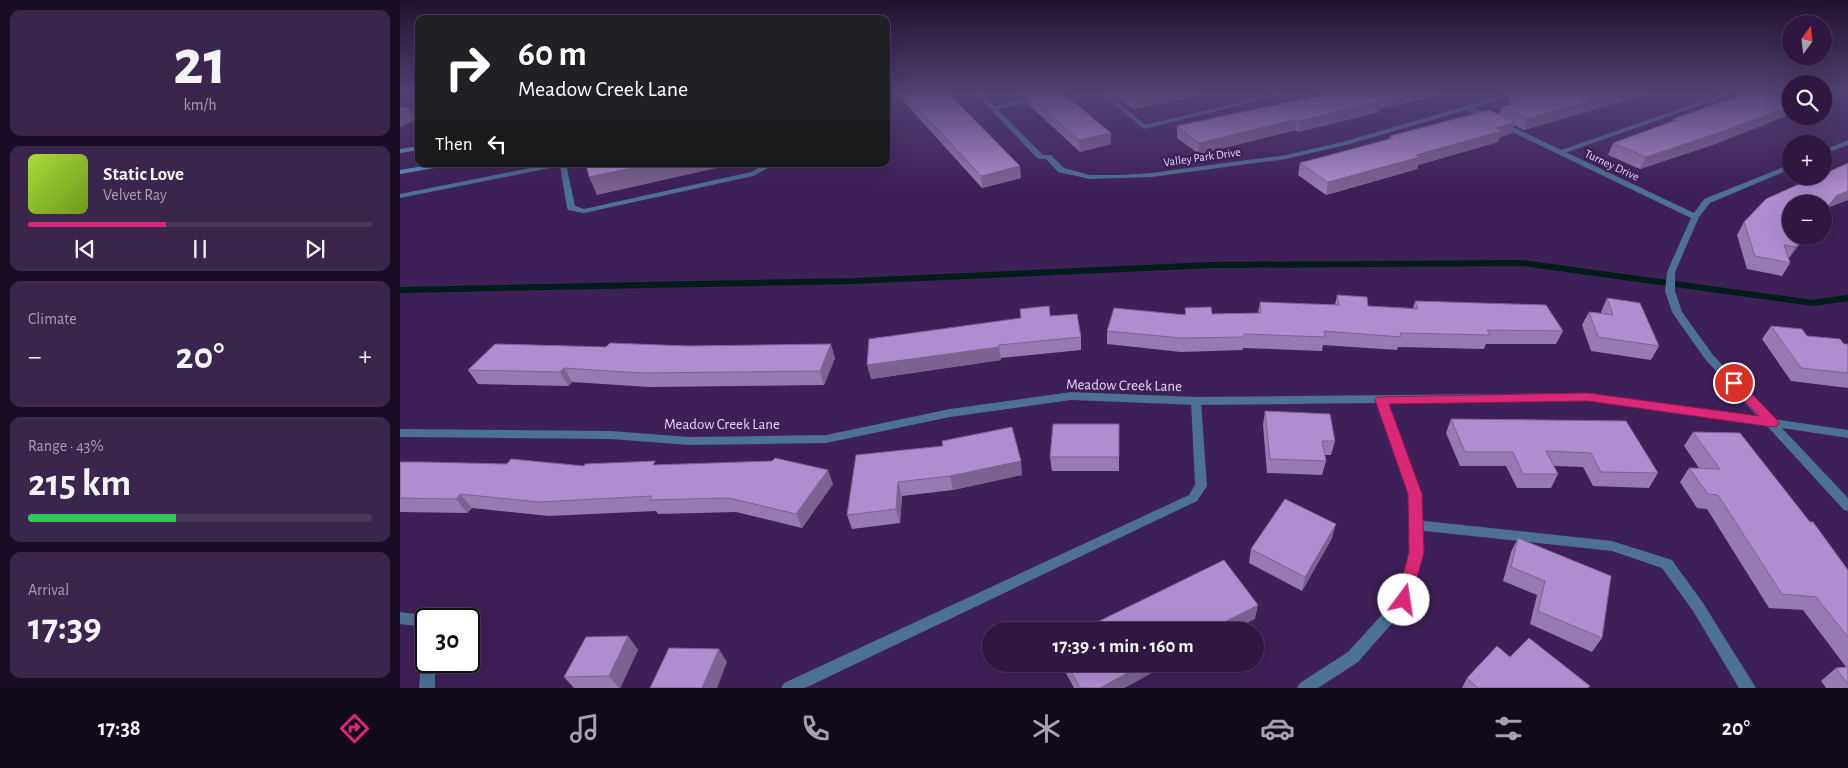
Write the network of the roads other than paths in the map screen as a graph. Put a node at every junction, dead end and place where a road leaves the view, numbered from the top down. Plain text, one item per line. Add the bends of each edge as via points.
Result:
1 (1011, 126) edge
2 (1405, 126) edge
3 (1505, 126) edge
4 (1635, 126) edge
5 (1848, 142) edge
6 (415, 149) edge
7 (1832, 149) edge
8 (400, 151) edge
9 (1559, 152) junction
10 (429, 167) edge
11 (547, 167) edge
12 (563, 167) edge
13 (764, 167) edge
14 (1782, 170) edge
15 (400, 172) edge
16 (400, 196) edge
17 (1695, 217) junction
18 (1381, 400) junction
19 (1196, 401) junction
20 (1772, 423) junction
21 (400, 433) edge
22 (1848, 434) edge
23 (1848, 506) edge
24 (1415, 525) junction
25 (400, 618) edge
26 (415, 620) edge
27 (428, 673) edge
28 (427, 688) edge
29 (789, 688) edge
30 (1305, 688) edge
31 (1748, 688) edge

1 - 2 street, Valley Park Drive via 1042,157 1048,157 1061,170 1090,177 1122,177 1286,156 1348,144
3 - 9 street, Turney Drive
4 - 9 street
5 - 7 street
6 - 8 main road
9 - 17 street, Turney Drive
10 - 15 main road
11 - 16 street
12 - 13 street via 571,208 584,211 753,174
14 - 17 street via 1707,201
17 - 20 street via 1671,272 1670,291 1677,312 1709,357
18 - 19 street, Meadow Creek Lane
18 - 20 street, Meadow Creek Lane via 1588,397
18 - 24 street via 1415,494
19 - 21 street, Meadow Creek Lane via 1070,396 950,414 826,439 690,441 611,435
19 - 29 street via 1201,486 1193,498
20 - 22 street, Meadow Creek Lane
20 - 23 street
24 - 30 street via 1416,552 1404,600 1352,657
24 - 31 street via 1612,546 1667,564
25 - 26 street
27 - 28 street

